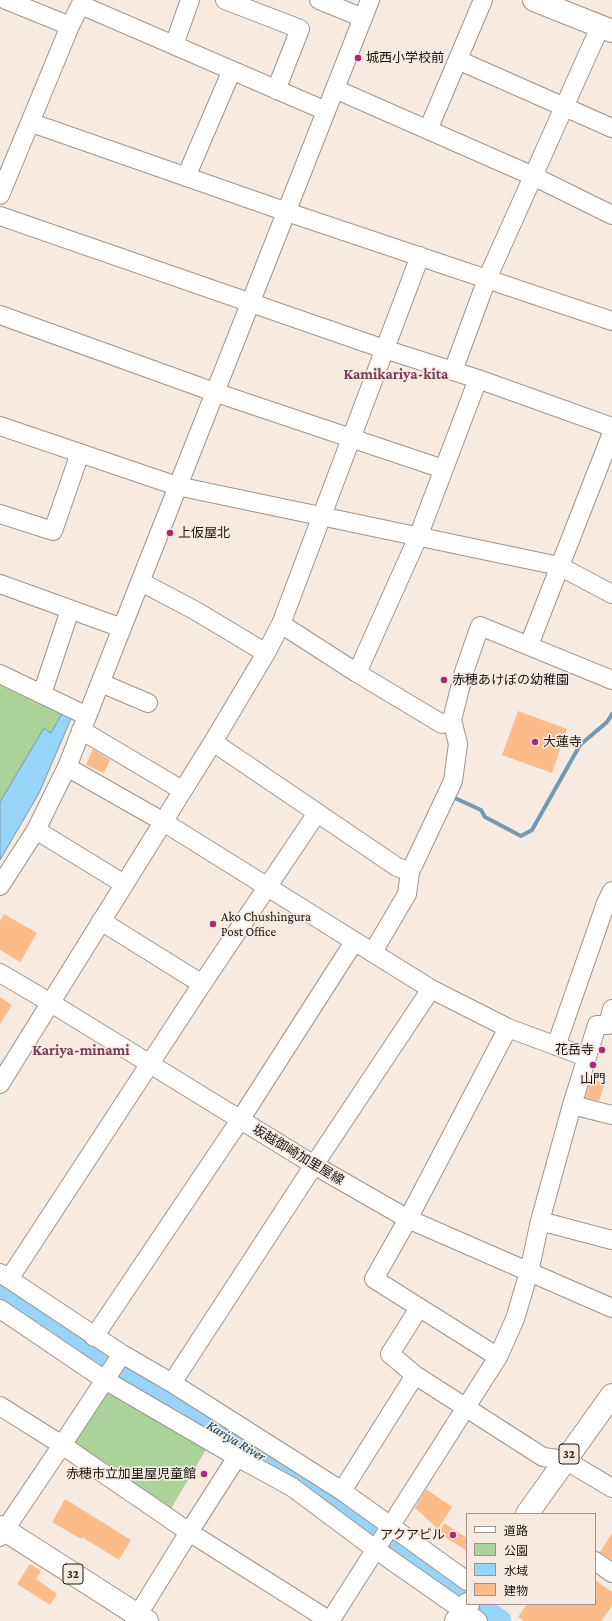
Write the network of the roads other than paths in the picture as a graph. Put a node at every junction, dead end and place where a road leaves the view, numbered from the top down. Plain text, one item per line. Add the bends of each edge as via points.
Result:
1 (6, 0) edge
2 (190, 0) edge
3 (224, 0) edge
4 (319, 0) edge
5 (370, 0) edge
6 (483, 0) edge
7 (534, 0) edge
8 (82, 2) edge
9 (556, 4) edge
10 (362, 18) junction
11 (70, 26) junction
12 (606, 29) edge
13 (174, 45) junction
14 (458, 60) junction
15 (232, 70) junction
16 (335, 89) junction
17 (276, 90) junction
18 (564, 106) junction
19 (326, 111) junction
20 (32, 123) junction
21 (612, 128) edge
22 (428, 130) junction
23 (533, 176) junction
24 (186, 177) junction
25 (0, 195) edge
26 (287, 212) junction
27 (612, 214) edge
28 (0, 216) edge
29 (420, 256) junction
30 (487, 279) junction
31 (250, 302) junction
32 (0, 315) edge
33 (612, 321) edge
34 (384, 349) junction
35 (453, 371) junction
36 (478, 379) junction
37 (214, 392) junction
38 (0, 426) edge
39 (612, 427) edge
40 (612, 433) edge
41 (351, 437) junction
42 (80, 453) junction
43 (443, 469) junction
44 (178, 486) junction
45 (0, 514) edge
46 (321, 516) junction
47 (418, 537) junction
48 (559, 566) junction
49 (141, 582) junction
50 (0, 584) edge
51 (612, 594) edge
52 (70, 610) junction
53 (281, 624) junction
54 (122, 628) junction
55 (529, 645) junction
56 (266, 653) junction
57 (357, 673) junction
58 (0, 674) edge
59 (612, 680) edge
60 (100, 684) junction
61 (42, 694) junction
62 (148, 703) dead end
63 (452, 720) junction
64 (84, 723) junction
65 (213, 742) junction
66 (67, 767) junction
67 (182, 790) junction
68 (317, 813) junction
69 (162, 821) junction
70 (36, 830) junction
71 (410, 872) junction
72 (124, 884) junction
73 (0, 886) edge
74 (267, 887) junction
75 (612, 891) edge
76 (101, 921) junction
77 (604, 932) edge
78 (354, 942) junction
79 (373, 952) junction
80 (0, 973) edge
81 (202, 984) junction
82 (431, 989) junction
83 (51, 1002) junction
84 (612, 1009) edge
85 (508, 1028) junction
86 (556, 1046) junction
87 (586, 1057) junction
88 (150, 1065) junction
89 (0, 1084) edge
90 (572, 1105) junction
91 (612, 1115) edge
92 (240, 1120) junction
93 (314, 1165) junction
94 (408, 1219) junction
95 (540, 1221) junction
96 (612, 1240) edge
97 (529, 1272) junction
98 (5, 1276) edge
99 (419, 1308) junction
100 (612, 1308) edge
101 (0, 1309) edge
102 (94, 1337) junction
103 (122, 1354) junction
104 (498, 1358) junction
105 (415, 1375) junction
106 (105, 1380) junction
107 (172, 1383) junction
108 (612, 1395) edge
109 (0, 1406) edge
110 (466, 1407) junction
111 (62, 1445) junction
112 (237, 1457) junction
113 (565, 1460) junction
114 (612, 1488) edge
115 (342, 1491) junction
116 (528, 1513) edge
117 (391, 1527) junction
118 (2, 1532) edge
119 (189, 1532) junction
120 (375, 1549) junction
121 (596, 1562) edge
122 (612, 1573) edge
123 (466, 1580) edge
124 (466, 1614) edge
125 (140, 1619) edge
126 (330, 1621) edge

1 - 11 street
2 - 13 street
3 - 17 street via 300,29
4 - 10 street
5 - 10 street
6 - 14 street
7 - 9 main road
8 - 11 street
8 - 13 street
9 - 12 main road
10 - 16 street
11 - 20 street
12 - 18 street
13 - 15 street
14 - 18 street
14 - 22 street
15 - 17 street
15 - 24 street
16 - 19 street
16 - 22 street
17 - 19 street
18 - 21 street
18 - 23 street
19 - 26 street
20 - 24 street
20 - 25 street
22 - 23 street
23 - 27 street
23 - 30 street
24 - 26 street
26 - 29 street
26 - 31 street
28 - 31 street
29 - 30 street
29 - 34 street
30 - 33 street
30 - 35 street
31 - 34 street
31 - 37 street
32 - 37 street
34 - 35 street
34 - 41 street
35 - 36 street
36 - 39 street
36 - 43 street
37 - 41 street
37 - 44 street
38 - 42 street
40 - 48 street
41 - 43 street
41 - 46 street
42 - 44 street
42 - 45 street via 53,531
43 - 47 street
44 - 46 street
44 - 49 street
46 - 47 street
46 - 53 street
47 - 48 street
47 - 57 street
48 - 51 street
48 - 55 street
49 - 54 street
49 - 56 street
50 - 52 street
52 - 54 street
52 - 61 street
53 - 56 street
53 - 57 street
54 - 60 street
55 - 59 street
55 - 63 street via 480,626 464,672
56 - 65 street
57 - 63 street via 442,724
58 - 61 street
60 - 62 street
60 - 64 street
61 - 64 street
63 - 71 street via 458,744 454,781
64 - 66 street
64 - 67 street
65 - 67 street
65 - 68 street
66 - 69 street
66 - 70 street
67 - 69 street
68 - 71 street via 397,867
68 - 74 street
69 - 72 street
69 - 74 street
70 - 72 street
70 - 73 street
71 - 79 street via 407,894
72 - 76 street
74 - 78 street
74 - 81 street
75 - 77 street
76 - 81 street
76 - 83 street
77 - 86 street
78 - 79 street
78 - 92 street
79 - 82 street
80 - 83 street, 坂越御崎加里屋線
81 - 88 street
82 - 85 street
82 - 93 street
83 - 88 street, 坂越御崎加里屋線
83 - 89 street
84 - 87 street via 608,1025 597,1025
85 - 86 street
85 - 94 street
86 - 87 street
87 - 90 street
88 - 92 street, 坂越御崎加里屋線
88 - 98 street
90 - 91 street
90 - 95 street
92 - 93 street, 坂越御崎加里屋線
92 - 102 street
93 - 94 street, 坂越御崎加里屋線
93 - 107 street
94 - 97 street, 坂越御崎加里屋線
94 - 99 street via 374,1279
95 - 96 street
95 - 97 street
97 - 100 street, 坂越御崎加里屋線
97 - 104 street via 515,1319
98 - 102 street
99 - 104 street
99 - 105 street via 390,1354
101 - 106 street
102 - 103 street
103 - 106 street
103 - 107 street
104 - 110 street
105 - 110 street
105 - 115 street
106 - 111 street
106 - 112 street
107 - 115 street
108 - 113 main road, 32
109 - 111 street
110 - 113 street via 543,1457
110 - 117 street
111 - 118 street
111 - 119 street
112 - 119 street
112 - 120 street via 292,1487
113 - 114 street
113 - 116 main road, 32
115 - 117 street
117 - 120 street
117 - 123 street
118 - 125 main road, 32
119 - 125 street
119 - 126 street
120 - 124 street
120 - 126 street
121 - 122 street

